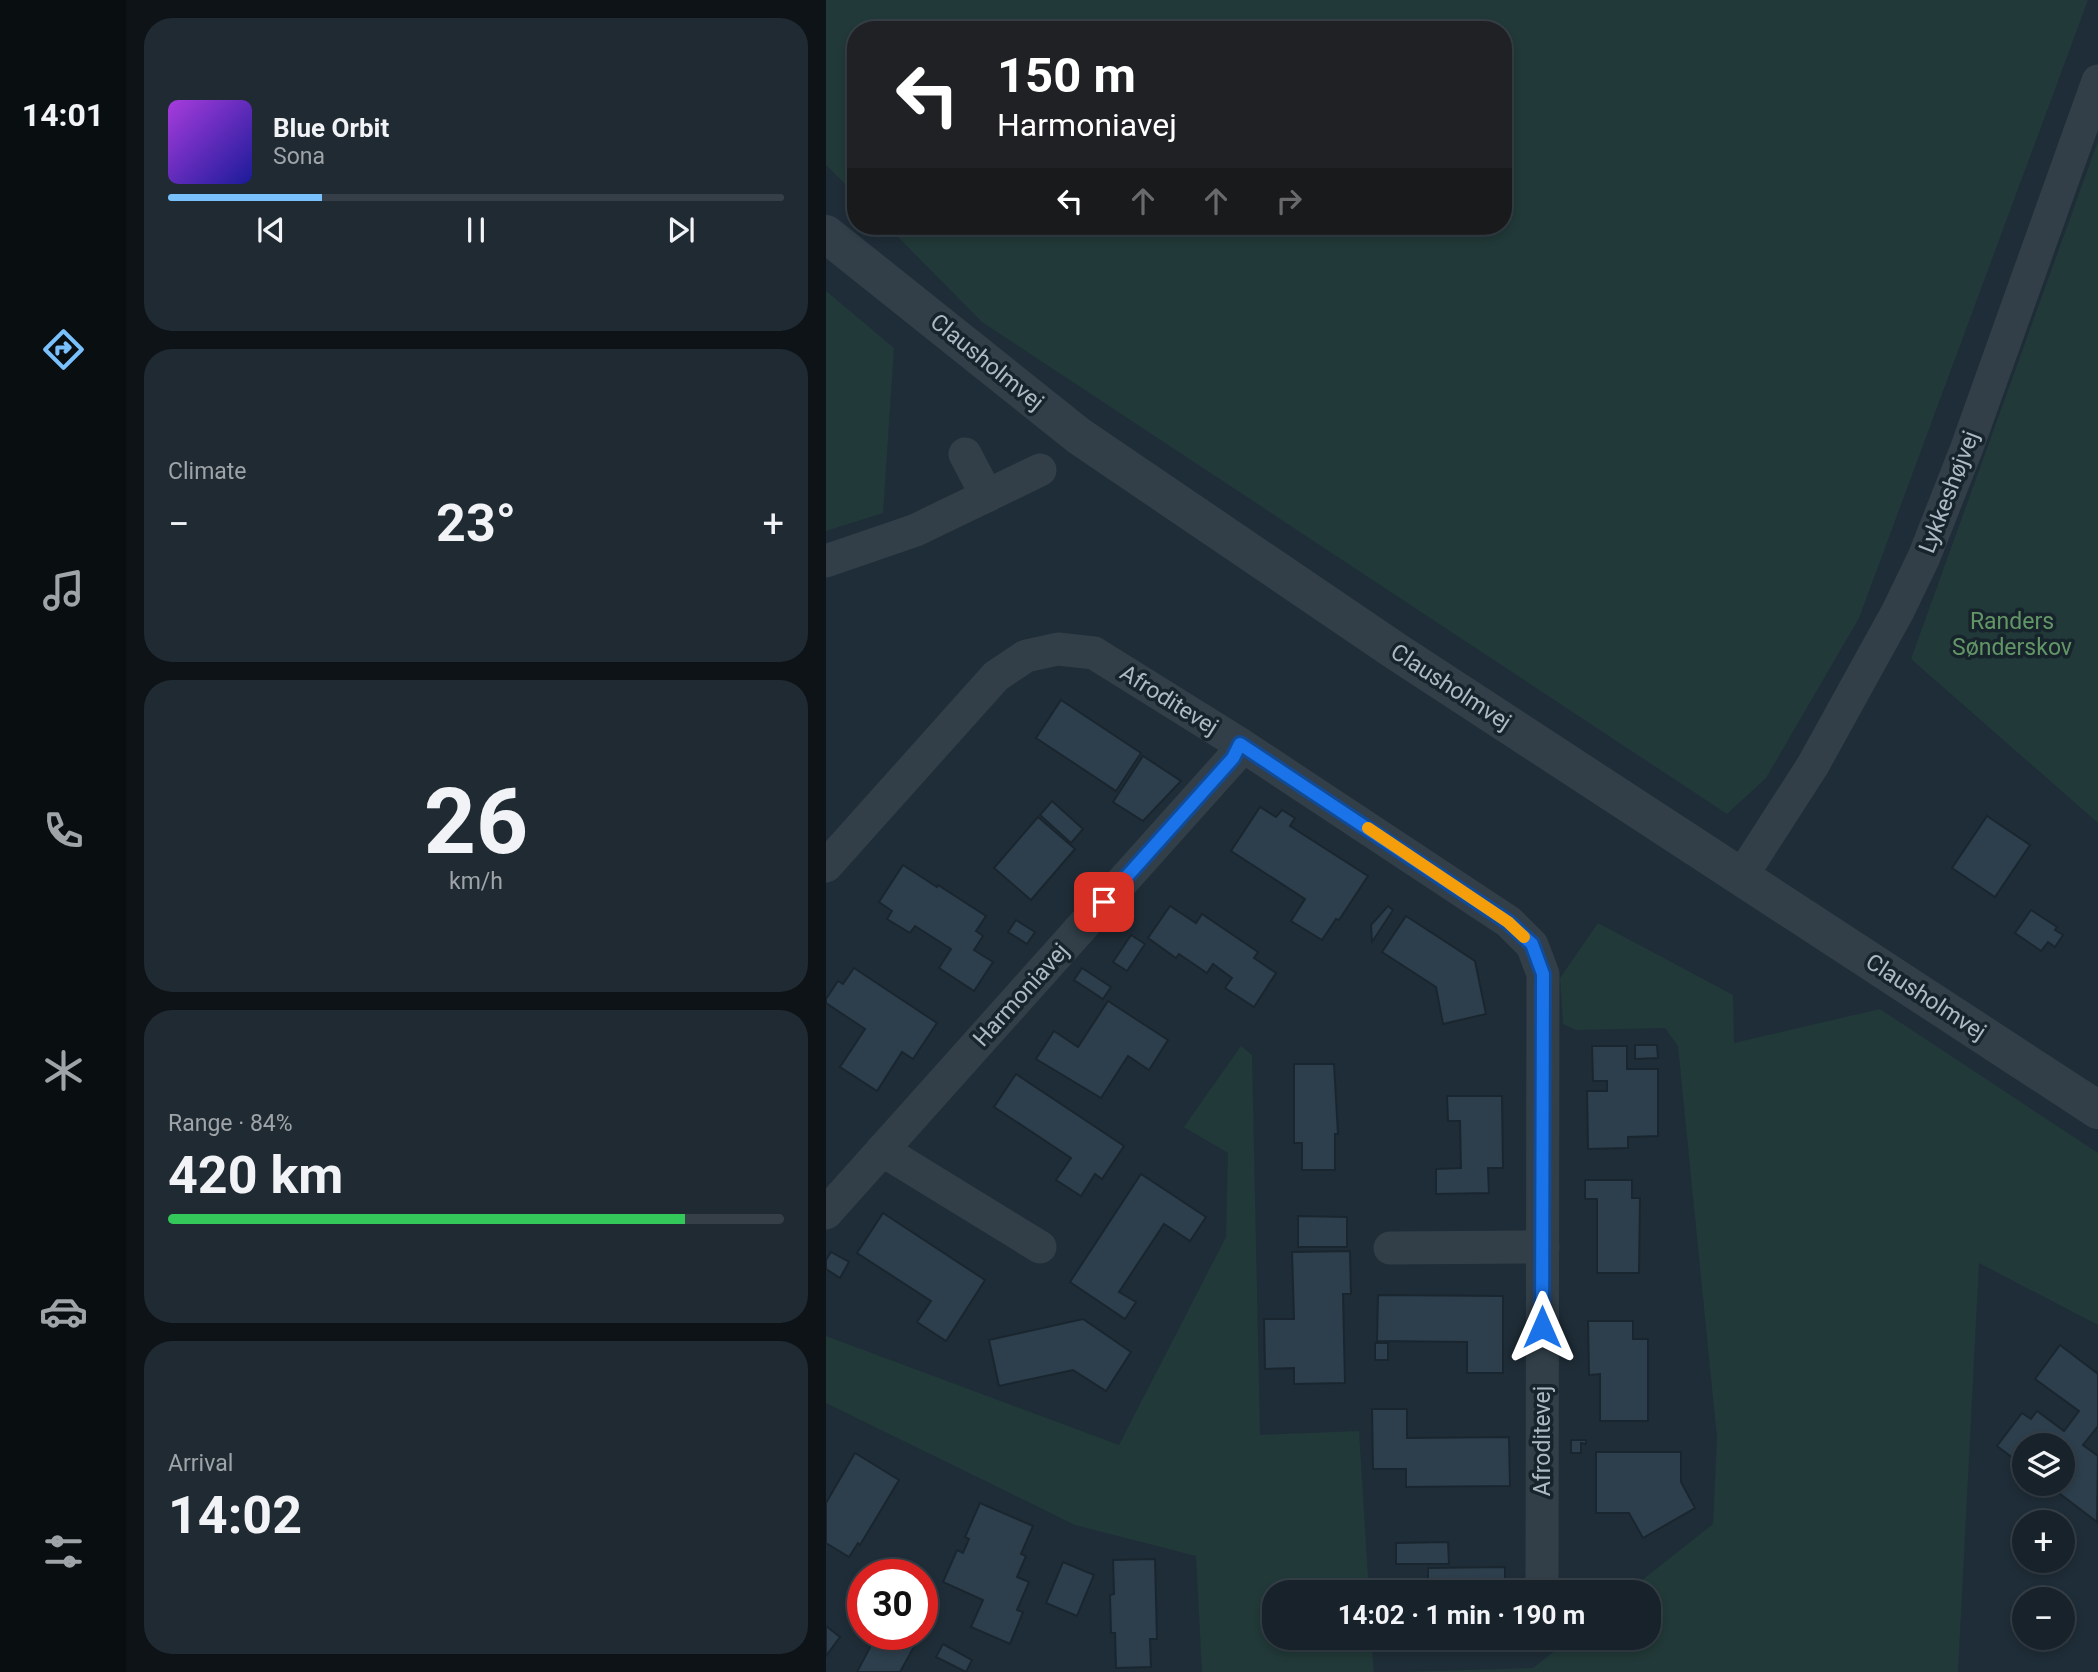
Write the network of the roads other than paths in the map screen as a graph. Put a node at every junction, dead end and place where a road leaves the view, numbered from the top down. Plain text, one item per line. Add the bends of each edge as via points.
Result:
1 (2098, 81) edge
2 (826, 234) edge
3 (965, 454) dead end
4 (1040, 470) dead end
5 (987, 495) junction
6 (826, 561) edge
7 (1240, 744) junction
8 (826, 866) edge
9 (1741, 877) junction
10 (2098, 1110) edge
11 (882, 1150) junction
12 (826, 1213) edge
13 (1040, 1247) dead end
14 (1543, 1247) junction
15 (1390, 1248) dead end
16 (1542, 1580) edge

1 - 9 street, Lykkeshøjvej via 1924,557 1813,765
2 - 9 street, Clausholmvej via 1079,436
3 - 5 street
4 - 5 street
5 - 6 street via 916,530
7 - 8 street, Afroditevej via 1094,653 1058,649 1026,656 996,676
7 - 11 street, Harmoniavej via 1233,758
7 - 14 street, Afroditevej via 1508,922 1532,944 1543,974
9 - 10 street, Clausholmvej
11 - 12 street, Harmoniavej
11 - 13 street
14 - 15 street
14 - 16 street, Afroditevej

